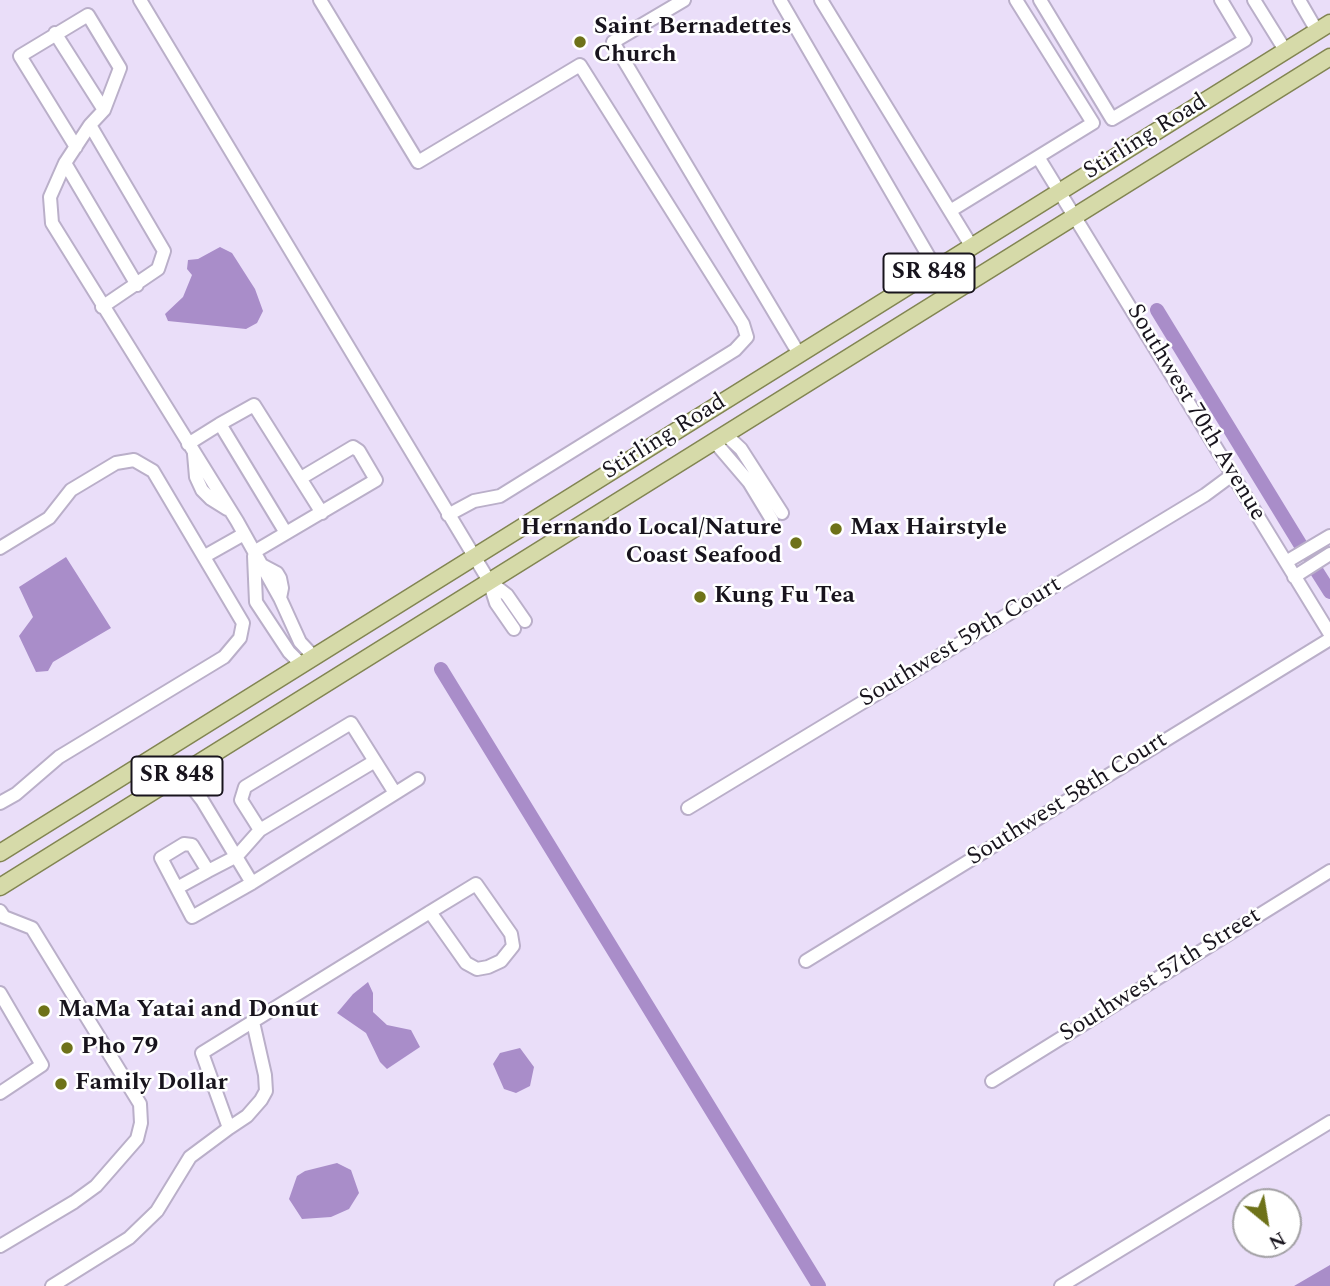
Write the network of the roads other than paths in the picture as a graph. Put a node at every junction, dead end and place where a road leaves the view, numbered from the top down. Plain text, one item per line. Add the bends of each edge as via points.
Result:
1 (140, 0) edge
2 (320, 0) edge
3 (684, 0) edge
4 (780, 0) edge
5 (821, 0) edge
6 (1016, 0) edge
7 (1040, 0) edge
8 (1220, 0) edge
9 (1254, 0) edge
10 (1298, 0) edge
11 (1324, 27) edge
12 (55, 33) junction
13 (1285, 50) junction
14 (1330, 57) edge
15 (104, 110) junction
16 (90, 125) junction
17 (76, 147) junction
18 (1038, 157) junction
19 (65, 163) junction
20 (1060, 192) junction
21 (950, 211) junction
22 (1074, 216) junction
23 (972, 247) junction
24 (936, 269) junction
25 (137, 285) junction
26 (102, 307) junction
27 (799, 354) junction
28 (813, 379) junction
29 (220, 424) junction
30 (720, 437) junction
31 (191, 449) junction
32 (1232, 475) junction
33 (301, 478) junction
34 (322, 513) junction
35 (448, 514) junction
36 (777, 516) dead end
37 (286, 533) junction
38 (244, 534) junction
39 (1330, 536) edge
40 (0, 548) edge
41 (1330, 554) edge
42 (205, 556) junction
43 (474, 557) junction
44 (257, 558) junction
45 (1286, 562) junction
46 (1294, 577) junction
47 (489, 581) junction
48 (520, 625) dead end
49 (1330, 636) edge
50 (308, 661) junction
51 (375, 761) junction
52 (182, 774) junction
53 (418, 779) dead end
54 (395, 793) junction
55 (0, 803) edge
56 (688, 808) dead end
57 (260, 830) junction
58 (0, 853) edge
59 (236, 856) junction
60 (208, 871) junction
61 (1330, 871) edge
62 (252, 883) junction
63 (0, 887) edge
64 (177, 888) junction
65 (0, 911) edge
66 (430, 912) junction
67 (806, 961) dead end
68 (0, 993) edge
69 (253, 1022) junction
70 (992, 1081) dead end
71 (0, 1093) edge
72 (1330, 1122) edge
73 (229, 1128) junction
74 (0, 1246) edge
75 (52, 1286) edge
76 (1061, 1286) edge

1 - 35 street
2 - 35 street via 418,162 580,65 747,337 735,350 500,496 474,501
3 - 27 street via 613,42
4 - 24 street
5 - 21 street
6 - 18 street via 1093,123
7 - 8 street via 1112,119 1245,40
9 - 13 street
10 - 11 street
11 - 13 main road, Stirling Road / SR 848
12 - 15 street
12 - 15 street via 88,15 120,68
12 - 17 street via 20,56
13 - 20 main road, Stirling Road / SR 848
14 - 22 main road, Stirling Road / SR 848
15 - 16 street
16 - 17 street
16 - 25 street via 164,251 158,269
17 - 19 street
18 - 20 street, Southwest 70th Avenue
18 - 21 street
19 - 25 street
19 - 26 street via 50,197 52,223
20 - 22 street, Southwest 70th Avenue
20 - 23 main road, Stirling Road / SR 848
21 - 23 street
22 - 28 main road, Stirling Road / SR 848
22 - 32 street, Southwest 70th Avenue
23 - 24 main road, Stirling Road / SR 848
24 - 27 main road, Stirling Road / SR 848
25 - 26 street
26 - 31 street
27 - 28 main road
27 - 43 main road, Stirling Road / SR 848
28 - 30 main road, Stirling Road / SR 848
29 - 31 street
29 - 33 street via 254,405
29 - 37 street
30 - 36 street via 741,449
30 - 47 main road, Stirling Road / SR 848
31 - 38 street
32 - 45 street, Southwest 70th Avenue
32 - 56 street, Southwest 59th Court
33 - 34 street
33 - 34 street via 354,447 359,451 376,480
34 - 37 street
35 - 43 street
37 - 44 street
38 - 42 street
38 - 44 street
39 - 45 street
40 - 42 street via 49,518 71,490 116,463 134,460 153,471
41 - 46 street
42 - 55 street via 243,623 240,638 224,657 59,757
43 - 47 street
43 - 50 main road, Stirling Road / SR 848
44 - 50 street
44 - 50 street via 256,602 289,652
45 - 46 street, Southwest 70th Avenue
46 - 49 street, Southwest 70th Avenue
47 - 48 street via 507,595
47 - 52 main road, Stirling Road / SR 848
49 - 67 street, Southwest 58th Court
50 - 58 main road, Stirling Road / SR 848
51 - 54 street
51 - 57 street
51 - 57 street via 351,723 245,787 241,800
52 - 59 street
52 - 63 main road, Stirling Road / SR 848
53 - 54 street
54 - 62 street
57 - 59 street
59 - 60 street
59 - 62 street
60 - 64 street
60 - 64 street via 192,845 184,844 161,858
61 - 70 street, Southwest 57th Street
62 - 64 street via 192,917
65 - 74 street via 32,928 140,1104 141,1123 137,1139 96,1186
66 - 66 street via 466,962 477,969 500,961 513,946 511,934 476,884
66 - 69 street
68 - 71 street via 42,1065
69 - 73 street via 266,1091 247,1116
69 - 73 street via 202,1054
72 - 76 street
73 - 75 street via 190,1157 157,1210 129,1238

